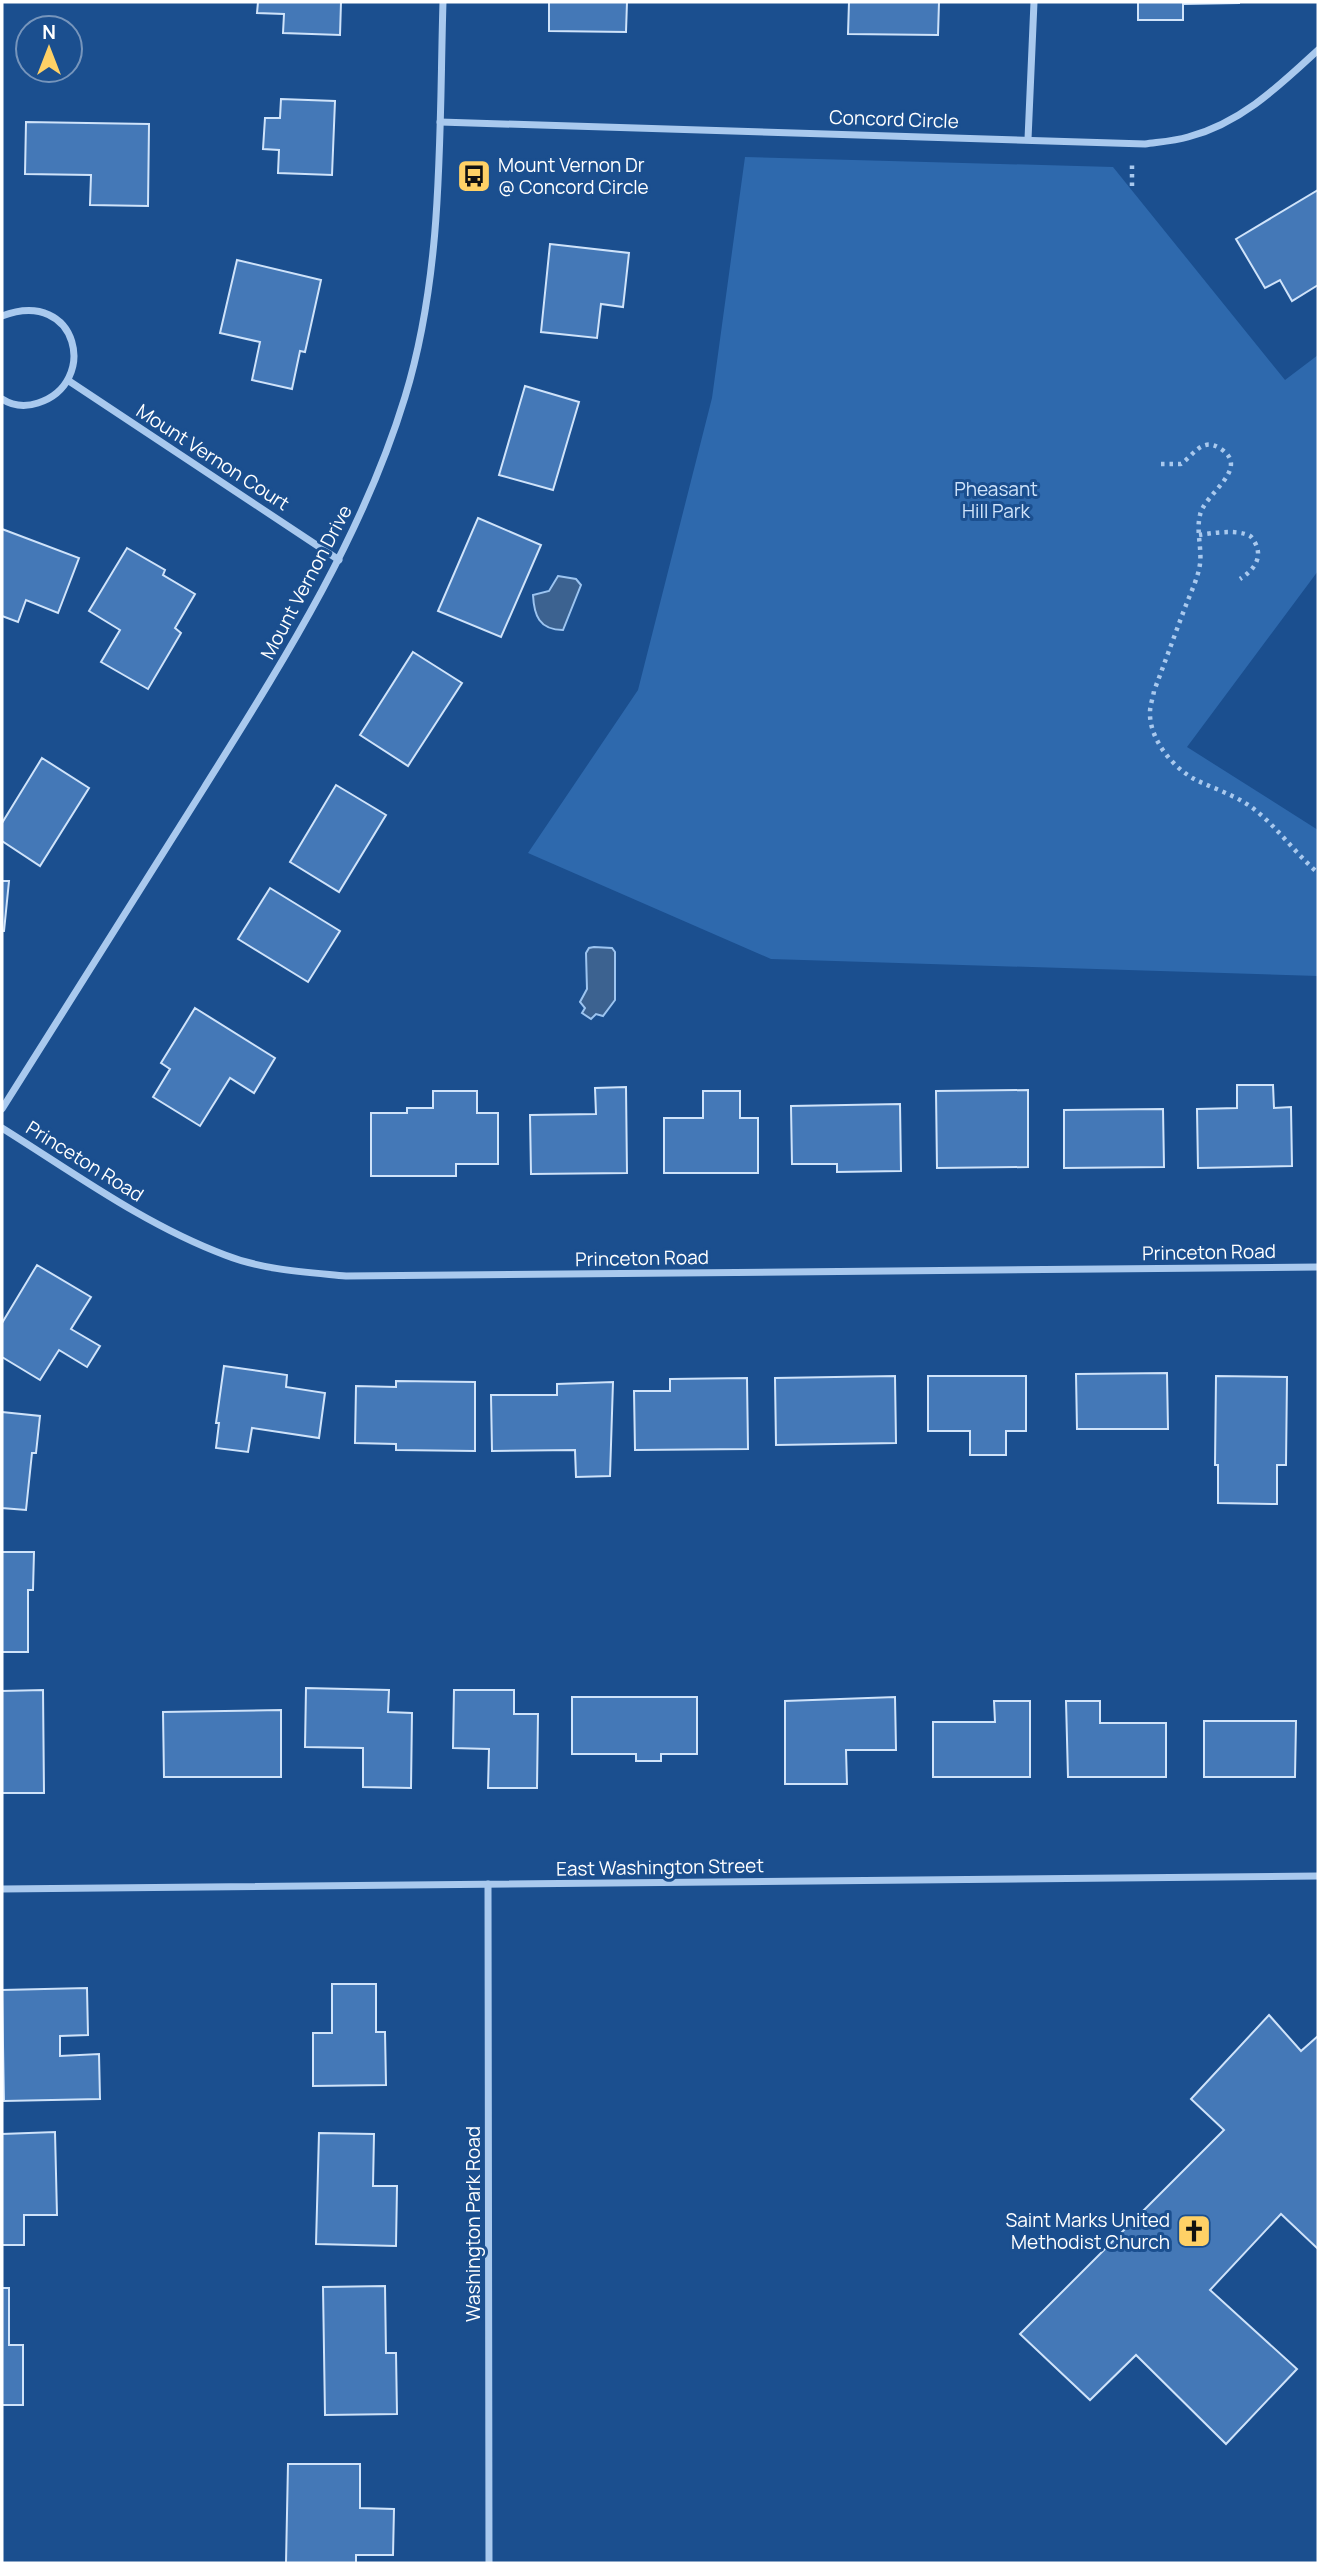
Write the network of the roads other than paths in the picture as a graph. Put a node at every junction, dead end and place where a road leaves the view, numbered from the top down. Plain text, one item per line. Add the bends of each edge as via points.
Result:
1 (443, 2) edge
2 (1034, 2) edge
3 (1318, 50) edge
4 (440, 122) junction
5 (1028, 139) junction
6 (2, 316) edge
7 (69, 381) junction
8 (2, 399) edge
9 (339, 560) junction
10 (2, 1110) edge
11 (2, 1128) edge
12 (1318, 1267) edge
13 (1318, 1875) edge
14 (488, 1884) junction
15 (2, 1889) edge
16 (489, 2563) edge

1 - 4 street, Mount Vernon Drive
2 - 5 street
3 - 5 street, Concord Circle via 1271,94 1229,122 1188,137 1145,144
4 - 5 street, Concord Circle
4 - 9 street, Mount Vernon Drive via 430,270 406,395 377,479
6 - 7 street via 38,310 55,316 66,327 73,353
7 - 8 street via 59,392 28,407
7 - 9 street, Mount Vernon Court
9 - 10 street, Mount Vernon Drive via 273,677
11 - 12 street, Princeton Road via 165,1229 226,1256 279,1270 345,1276
13 - 14 street, East Washington Street
14 - 15 street, East Washington Street
14 - 16 street, Washington Park Road

